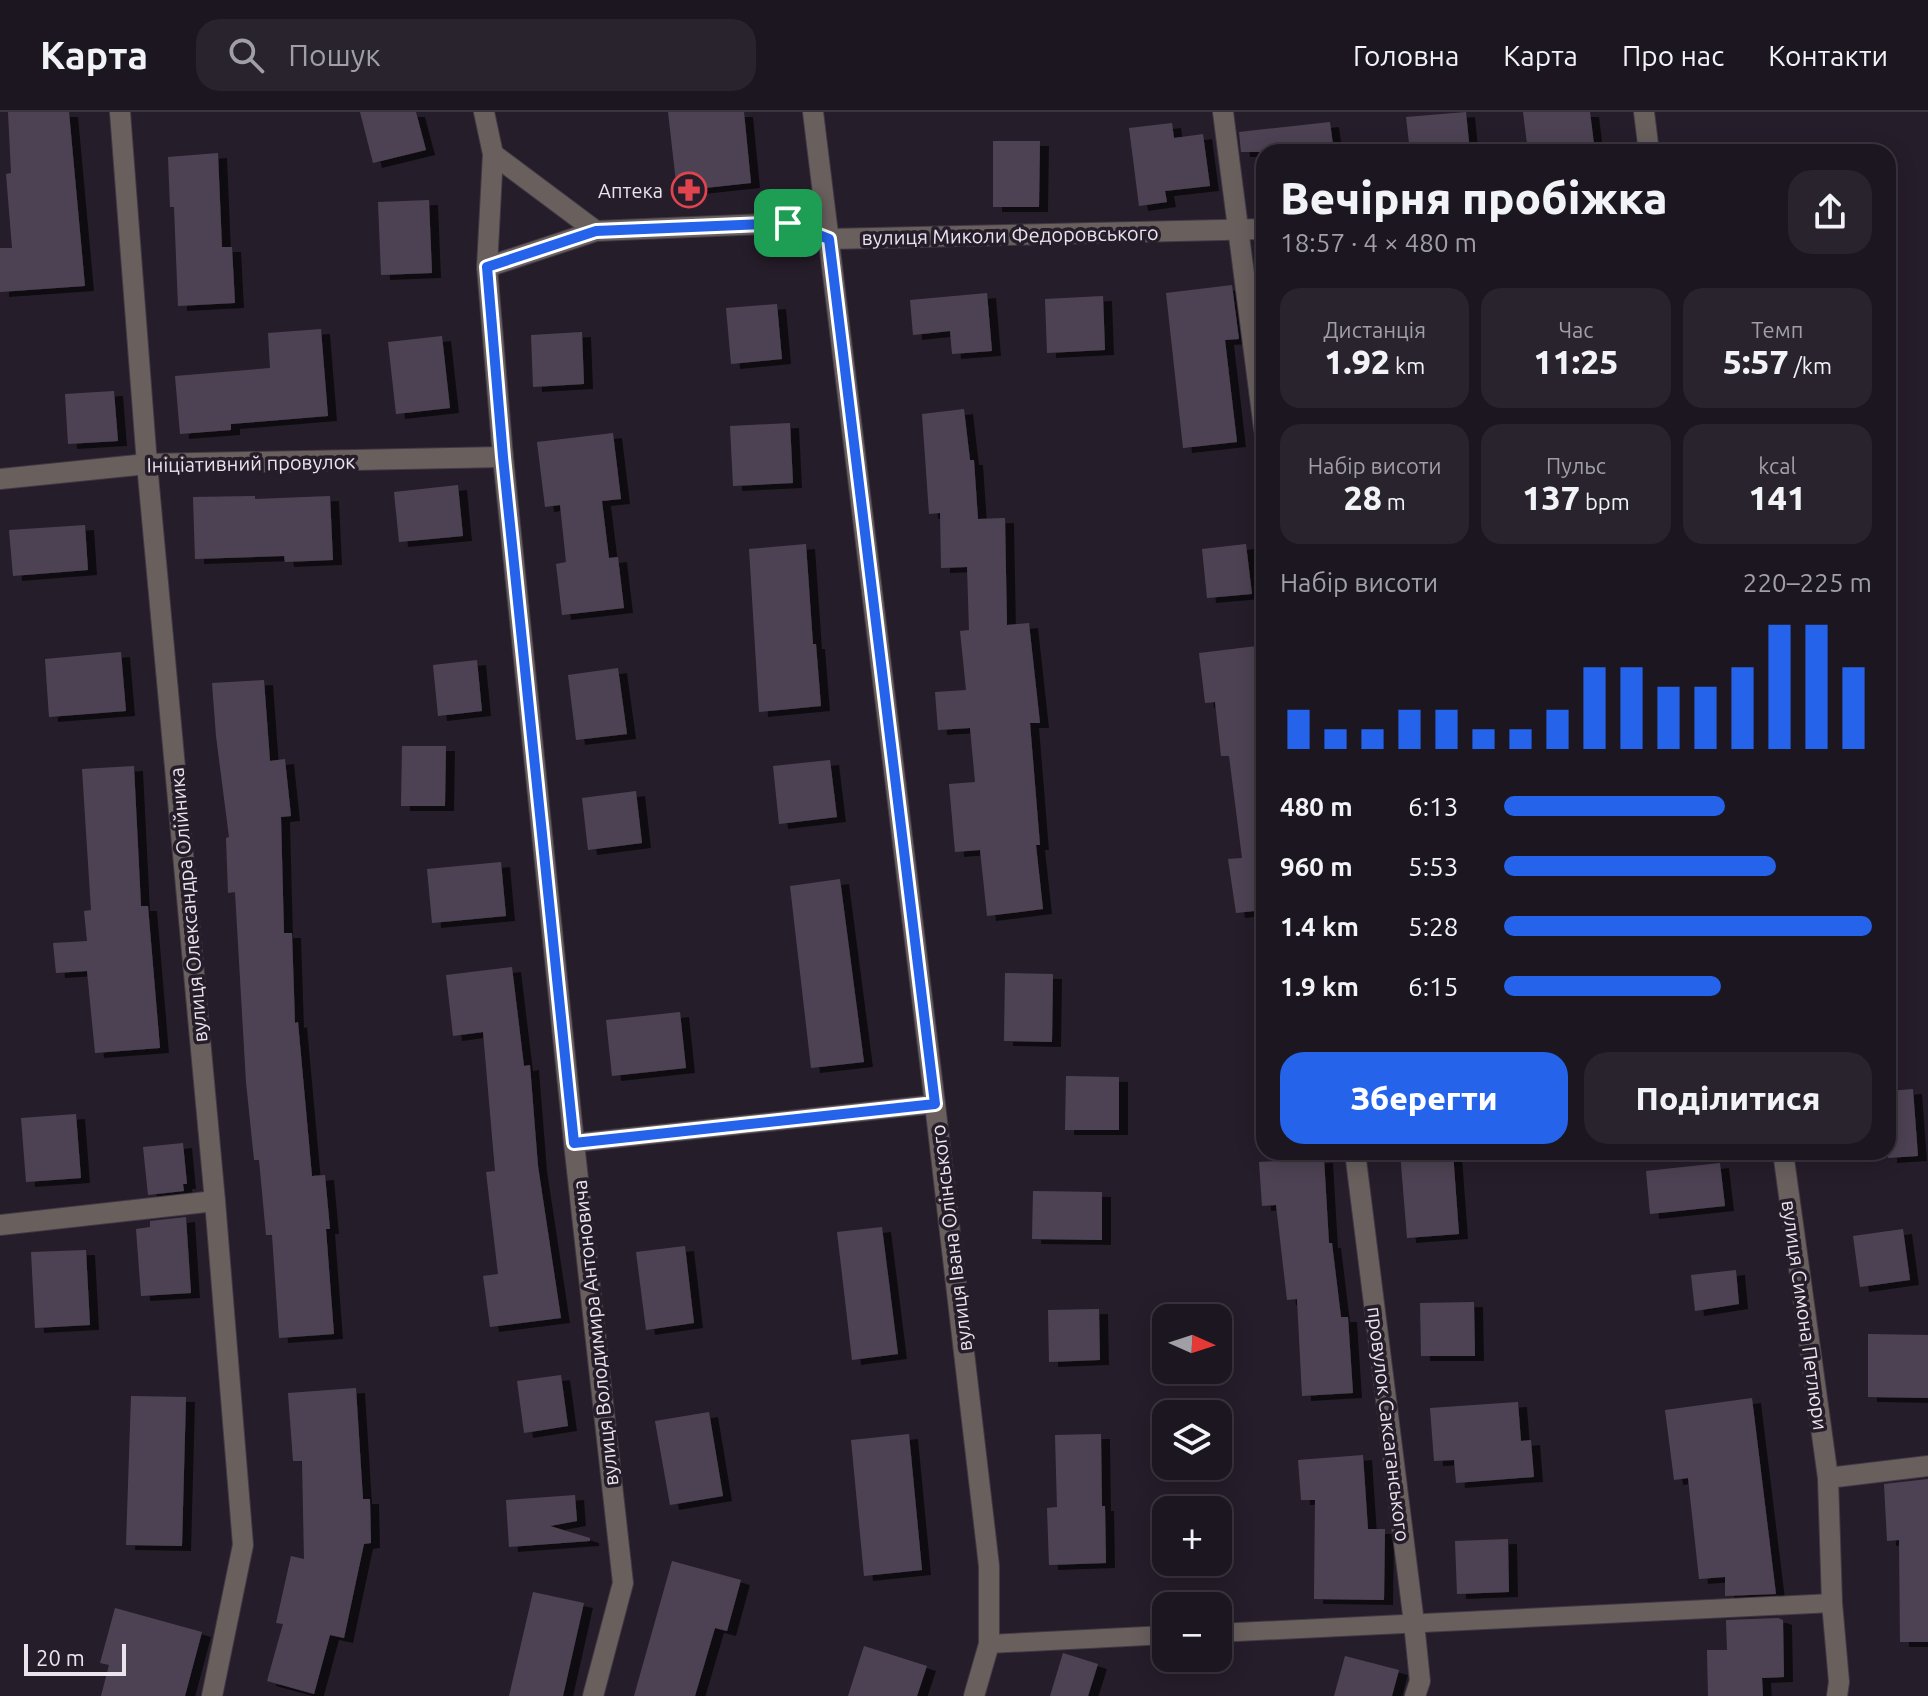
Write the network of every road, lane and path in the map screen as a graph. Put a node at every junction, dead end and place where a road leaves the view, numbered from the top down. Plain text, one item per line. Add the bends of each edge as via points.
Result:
1 (120, 112) edge
2 (484, 112) edge
3 (813, 112) edge
4 (1223, 112) edge
5 (1644, 112) edge
6 (1648, 144) edge
7 (493, 154) junction
8 (1256, 229) edge
9 (1239, 230) junction
10 (596, 231) junction
11 (829, 239) junction
12 (487, 267) junction
13 (1256, 365) edge
14 (503, 457) junction
15 (147, 464) junction
16 (0, 479) edge
17 (935, 1104) junction
18 (574, 1143) junction
19 (1356, 1160) edge
20 (1784, 1160) edge
21 (215, 1201) junction
22 (0, 1225) edge
23 (1928, 1466) edge
24 (1828, 1478) junction
25 (1832, 1603) junction
26 (1414, 1623) junction
27 (1232, 1632) edge
28 (1152, 1636) edge
29 (989, 1644) junction
30 (212, 1696) edge
31 (593, 1696) edge
32 (974, 1696) edge
33 (1415, 1696) edge
34 (1837, 1696) edge

1 - 15 street, вулиця Олександра Олійника
2 - 7 street
3 - 11 street, вулиця Івана Олінського
4 - 9 street
5 - 6 street
7 - 10 street
7 - 12 street, вулиця Володимира Антоновича
8 - 9 street, вулиця Миколи Федоровського
9 - 11 street, вулиця Миколи Федоровського
9 - 13 street
10 - 11 street, вулиця Миколи Федоровського via 788,223
10 - 12 street, вулиця Миколи Федоровського
11 - 17 street, вулиця Івана Олінського
12 - 14 street, вулиця Володимира Антоновича
14 - 15 street, Ініціативний провулок
14 - 18 street, вулиця Володимира Антоновича
15 - 16 street, Ініціативний провулок
15 - 21 street, вулиця Олександра Олійника
17 - 18 lane
17 - 29 street, вулиця Івана Олінського via 989,1566
18 - 31 street, вулиця Володимира Антоновича via 623,1583
19 - 26 street, провулок Саксаганського
20 - 24 street, вулиця Симона Петлюри
21 - 22 street
21 - 30 street, вулиця Олександра Олійника via 243,1545
23 - 24 street
24 - 25 street, вулиця Симона Петлюри
25 - 26 lane
25 - 34 street, вулиця Симона Петлюри
26 - 27 lane
26 - 33 street, провулок Саксаганського via 1420,1681
28 - 29 lane
29 - 32 street, вулиця Івана Олінського

